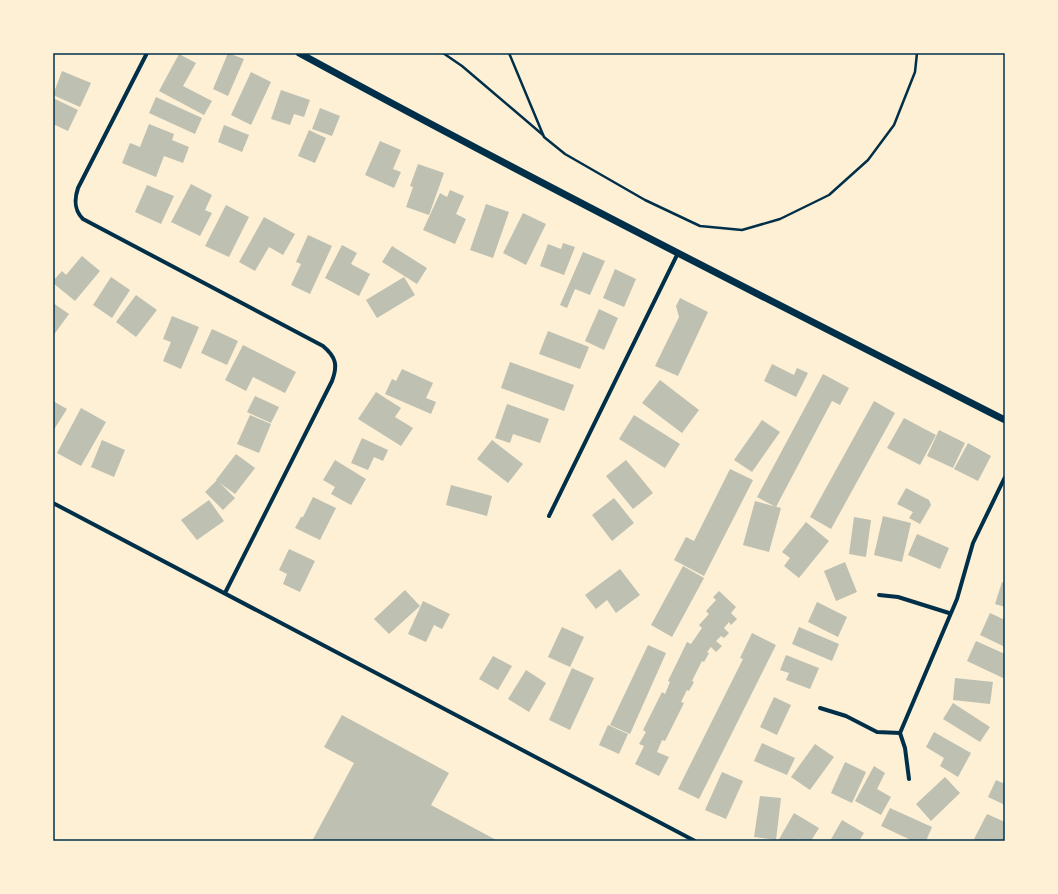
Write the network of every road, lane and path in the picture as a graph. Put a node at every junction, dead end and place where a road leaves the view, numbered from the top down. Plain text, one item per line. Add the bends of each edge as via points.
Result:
1 (147, 53) edge
2 (299, 53) edge
3 (443, 53) edge
4 (509, 53) edge
5 (917, 53) edge
6 (544, 137) junction
7 (678, 253) junction
8 (1005, 420) edge
9 (1005, 477) edge
10 (53, 503) edge
11 (549, 516) dead end
12 (225, 593) junction
13 (879, 595) dead end
14 (949, 613) junction
15 (820, 708) dead end
16 (900, 733) junction
17 (910, 780) dead end
18 (695, 841) edge

1 - 12 street via 78,188 75,197 78,214 83,219 323,346 336,360 332,381
2 - 7 street via 410,114
3 - 6 path via 462,66
4 - 6 path
5 - 6 path via 915,72 894,125 868,160 829,195 780,219 742,230 700,226 594,172
7 - 8 street
7 - 11 street
9 - 14 street via 973,543 957,598
10 - 12 street
12 - 18 street
13 - 14 street via 898,597
14 - 16 street
15 - 16 street via 846,716 877,732
16 - 17 street

